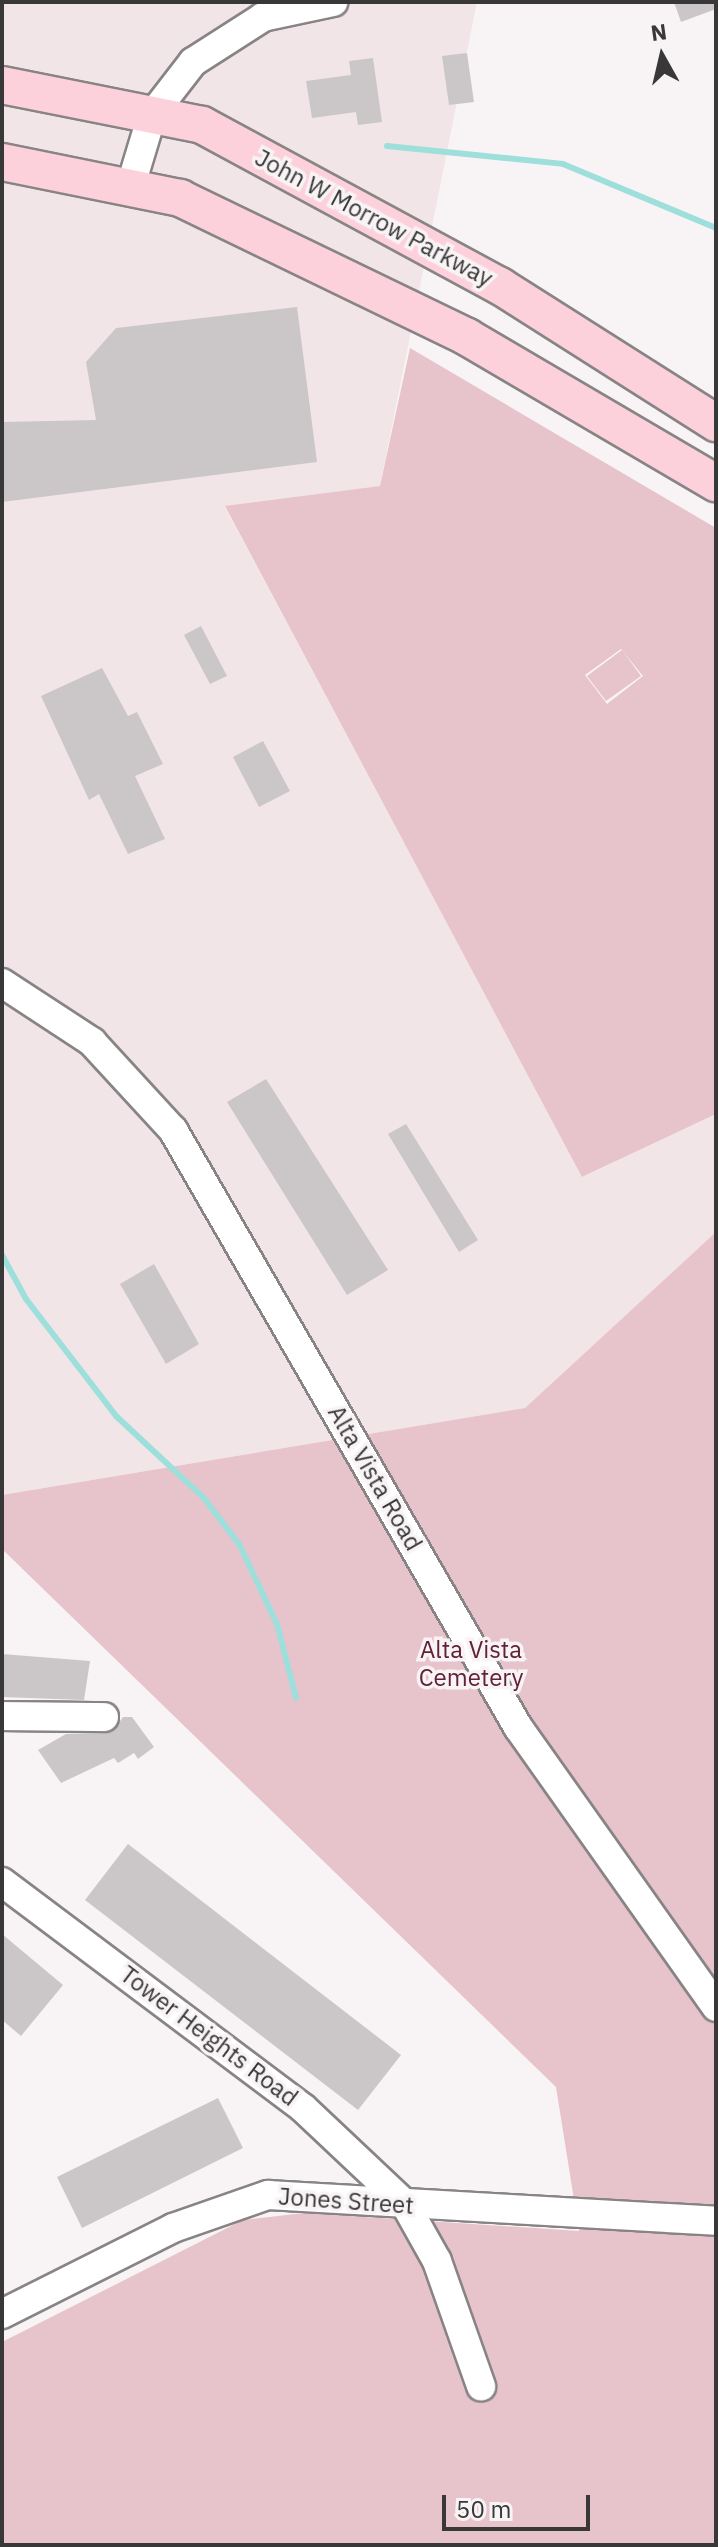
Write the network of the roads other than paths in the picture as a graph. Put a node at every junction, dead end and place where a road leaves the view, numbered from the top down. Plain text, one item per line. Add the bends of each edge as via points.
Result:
1 (333, 2) edge
2 (2, 85) edge
3 (152, 115) junction
4 (2, 162) edge
5 (130, 188) junction
6 (716, 423) edge
7 (716, 483) edge
8 (2, 983) edge
9 (2, 1716) edge
10 (104, 1717) dead end
11 (2, 1882) edge
12 (716, 2007) edge
13 (405, 2204) junction
14 (716, 2221) edge
15 (2, 2314) edge
16 (481, 2386) dead end

1 - 3 street via 263,17 224,39 193,62
2 - 3 main road, John W Morrow Parkway
3 - 5 street
3 - 6 main road, John W Morrow Parkway via 202,125 500,286
4 - 5 main road
5 - 7 main road via 180,198 467,337
8 - 12 street, Alta Vista Road via 92,1042 173,1130 518,1727
9 - 10 street
11 - 13 street, Tower Heights Road via 303,2108
13 - 14 street, Jones Street
13 - 15 street, Jones Street via 318,2195 225,2206
13 - 16 street, Tower Heights Road via 437,2261

